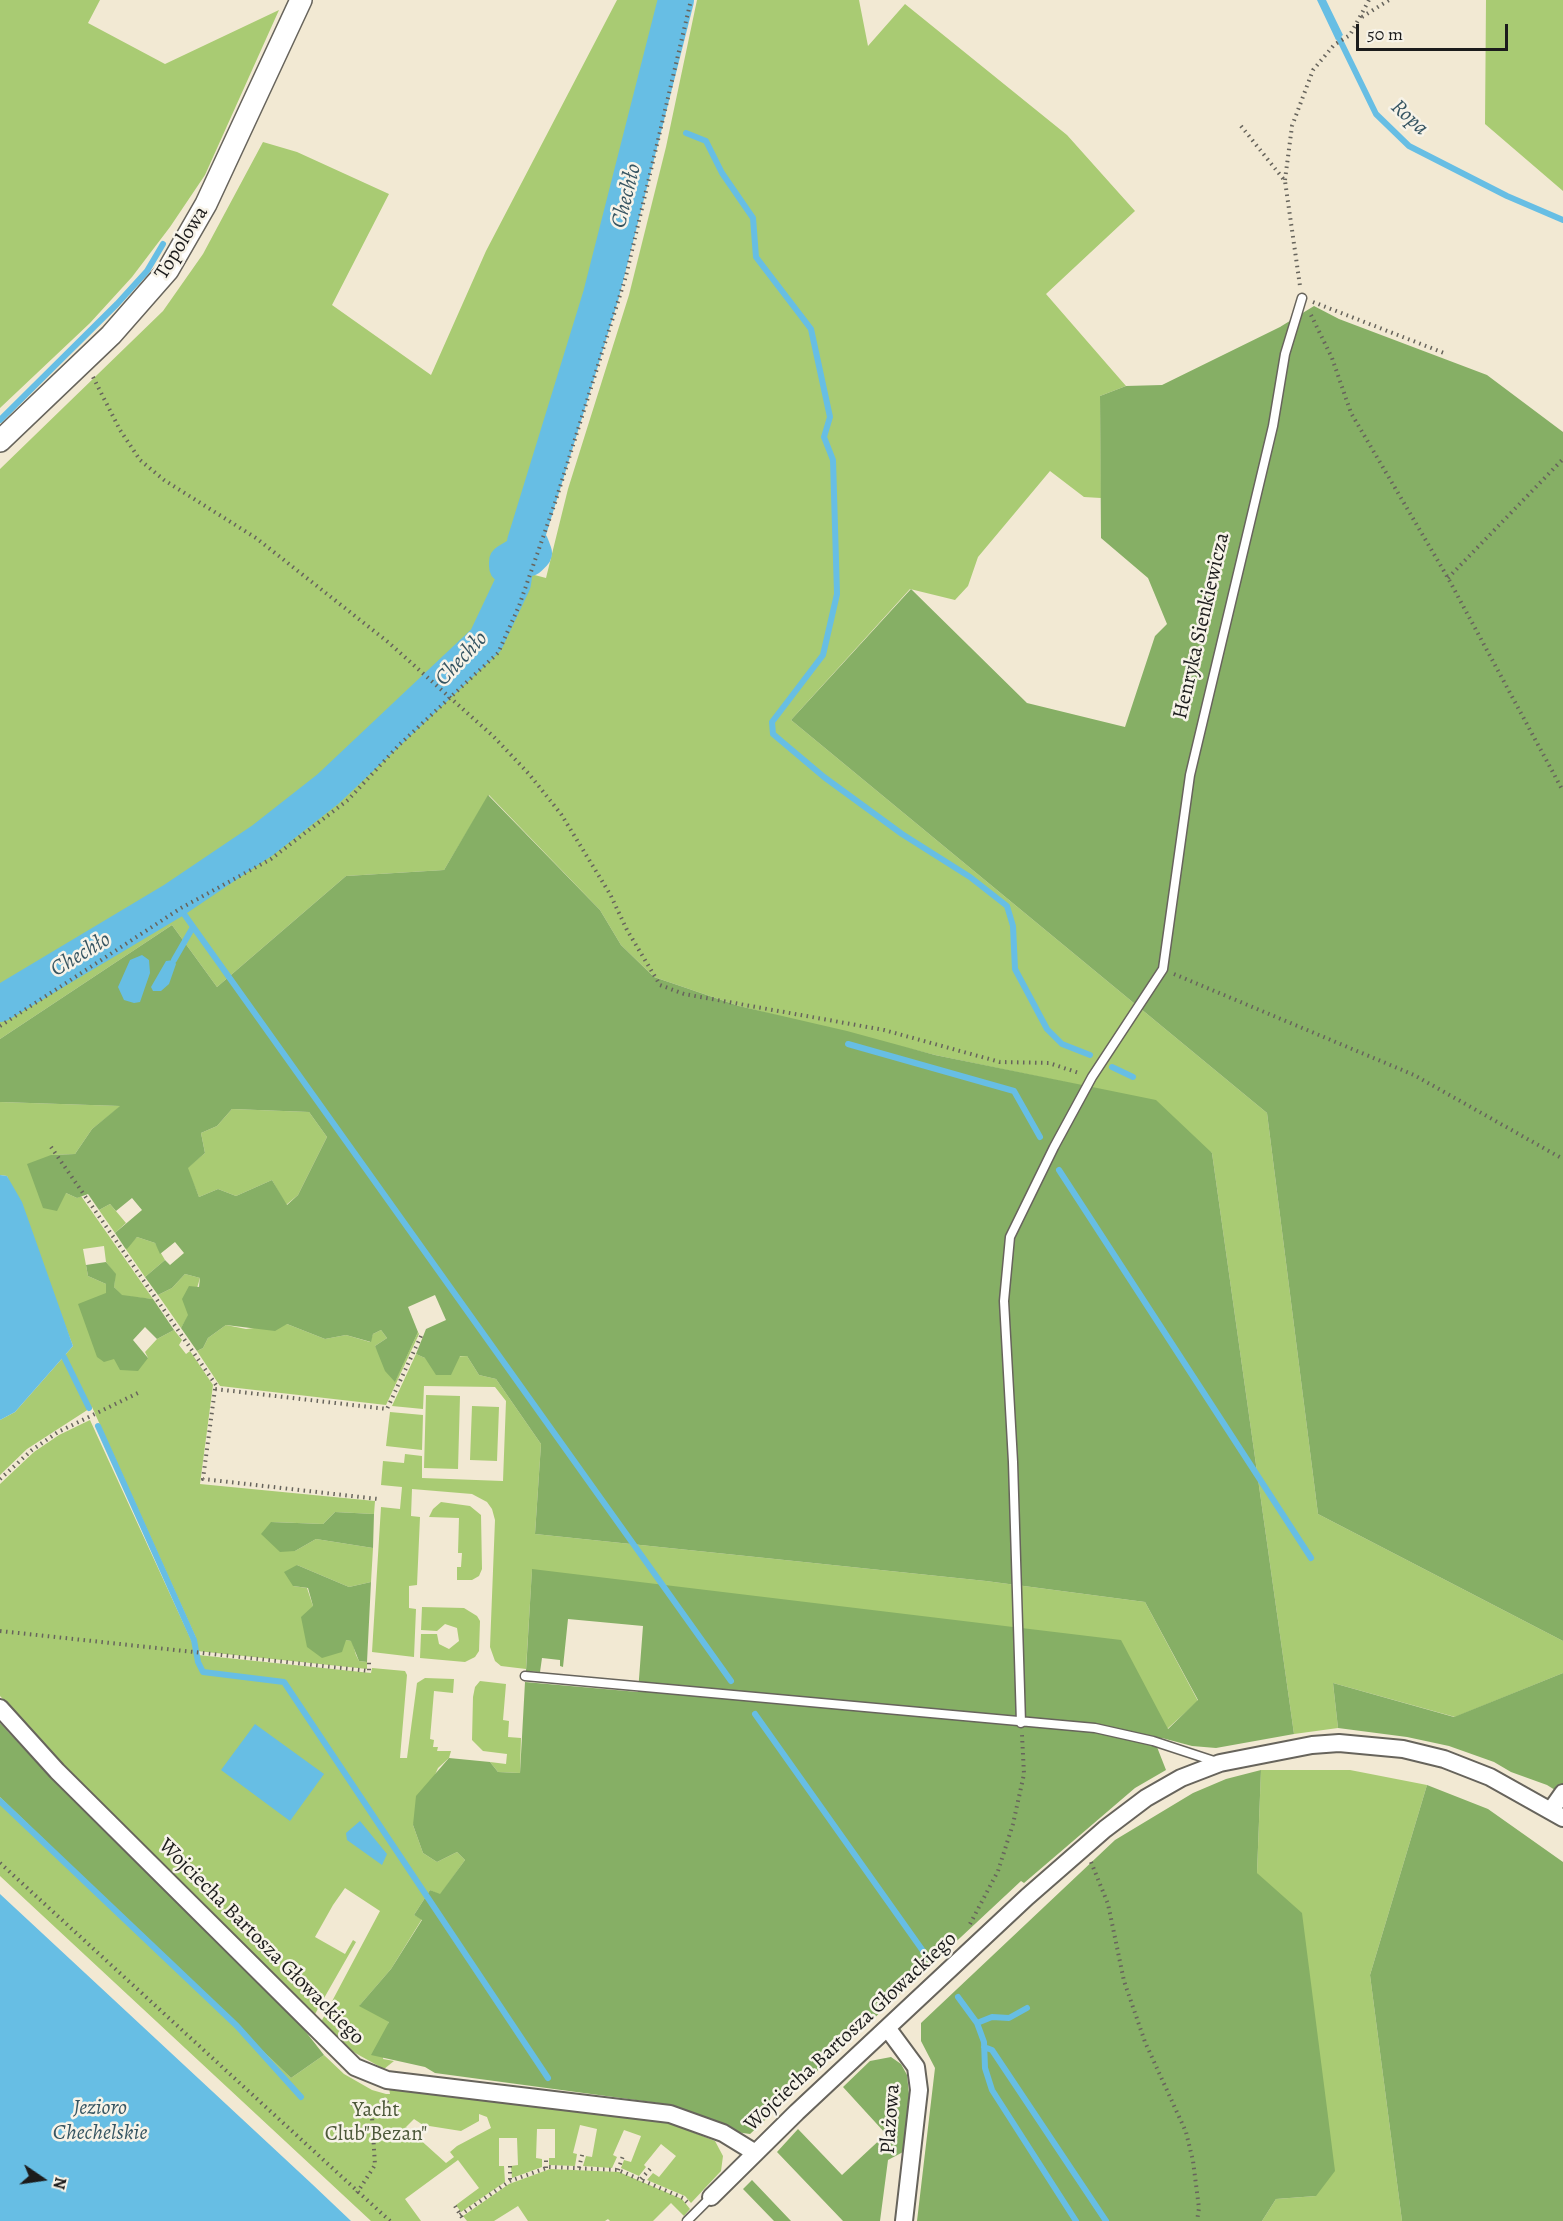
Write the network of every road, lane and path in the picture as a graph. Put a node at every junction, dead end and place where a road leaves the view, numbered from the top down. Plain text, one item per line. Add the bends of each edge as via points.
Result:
1 (301, 0) edge
2 (691, 0) edge
3 (1369, 0) edge
4 (1389, 0) edge
5 (1362, 17) junction
6 (1241, 126) dead end
7 (1284, 181) junction
8 (1302, 298) junction
9 (1444, 353) dead end
10 (84, 360) junction
11 (0, 441) edge
12 (1563, 459) edge
13 (1448, 579) junction
14 (450, 700) junction
15 (1563, 791) edge
16 (1163, 969) junction
17 (0, 1026) edge
18 (1092, 1077) junction
19 (51, 1147) dead end
20 (1563, 1159) edge
21 (421, 1336) dead end
22 (215, 1389) junction
23 (140, 1392) dead end
24 (0, 1479) edge
25 (378, 1499) dead end
26 (0, 1631) edge
27 (369, 1660) dead end
28 (525, 1676) dead end
29 (0, 1708) edge
30 (1021, 1723) junction
31 (1220, 1763) junction
32 (1563, 1793) edge
33 (1557, 1814) edge
34 (0, 1863) edge
35 (1082, 1866) dead end
36 (974, 1916) dead end
37 (888, 2029) junction
38 (386, 2094) dead end
39 (352, 2104) dead end
40 (372, 2117) junction
41 (583, 2151) dead end
42 (754, 2152) junction
43 (546, 2156) dead end
44 (623, 2157) dead end
45 (510, 2166) dead end
46 (546, 2168) junction
47 (579, 2168) junction
48 (651, 2168) dead end
49 (618, 2170) junction
50 (641, 2179) junction
51 (510, 2181) junction
52 (357, 2193) junction
53 (711, 2197) joint
54 (455, 2206) dead end
55 (696, 2212) junction
56 (460, 2215) junction
57 (390, 2221) edge
58 (465, 2221) edge
59 (687, 2221) edge
60 (904, 2221) edge
61 (1197, 2221) edge

1 - 10 street, Topolowa via 184,244 148,295
2 - 14 path via 626,276 555,503 498,653
3 - 5 path
4 - 5 path
5 - 7 path via 1350,35 1334,45 1313,70 1292,126
6 - 7 path
7 - 8 path
8 - 9 path
8 - 13 path via 1332,358 1351,413
8 - 16 lane, Henryka Sienkiewicza via 1285,354 1273,426 1190,775
10 - 11 street, Topolowa
10 - 14 path via 140,460 164,480 256,538 388,642
12 - 13 path
13 - 15 path
14 - 17 path via 416,729 348,800 271,859 180,908
14 - 18 path via 494,736 561,814 660,985 684,994 884,1030 1000,1062 1049,1063
16 - 18 lane
16 - 20 path via 1414,1075
18 - 30 lane via 1010,1237 1004,1301
19 - 22 path via 216,1385
21 - 22 path via 387,1409
22 - 25 path via 203,1479
23 - 24 path via 58,1432
26 - 27 path via 369,1671
28 - 30 lane
29 - 42 street, Wojciecha Bartosza Głowackiego via 57,1771 355,2067 387,2080 670,2114 723,2133
30 - 31 lane via 1095,1728 1153,1741
30 - 36 path via 1024,1774 1018,1804 998,1871
31 - 33 street, Wojciecha Bartosza Głowackiego via 1312,1745 1339,1743 1403,1749 1444,1759 1490,1777
31 - 37 street, Wojciecha Bartosza Głowackiego via 1181,1778 1104,1829
32 - 33 street
34 - 52 path
35 - 61 path via 1090,1858 1108,1904 1124,1981 1145,2042 1186,2132 1199,2208
37 - 42 street, Wojciecha Bartosza Głowackiego
37 - 60 street, Plażowa via 916,2067 919,2090
38 - 40 path via 387,2101
39 - 40 path
40 - 52 path via 375,2165
41 - 47 path
42 - 53 street
43 - 46 path
44 - 49 path
45 - 51 path
46 - 47 path
46 - 51 path
47 - 49 path
48 - 50 path
49 - 50 path
50 - 55 path via 683,2198
51 - 56 path
52 - 57 path
53 - 55 lane
54 - 56 path
55 - 59 lane
56 - 58 path

